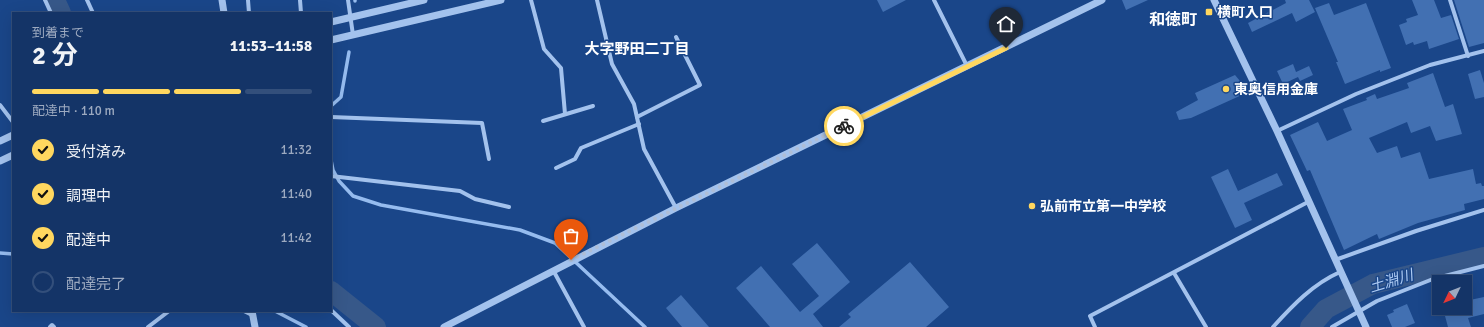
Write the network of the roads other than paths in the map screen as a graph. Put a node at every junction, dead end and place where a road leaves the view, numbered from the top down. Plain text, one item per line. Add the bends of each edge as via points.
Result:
1 (46, 0) edge
2 (87, 0) edge
3 (222, 0) edge
4 (248, 0) edge
5 (300, 0) edge
6 (348, 0) edge
7 (424, 0) edge
8 (501, 0) edge
9 (531, 0) edge
10 (597, 0) edge
11 (934, 0) edge
12 (1102, 0) edge
13 (1214, 0) edge
14 (1450, 0) edge
15 (490, 1) edge
16 (52, 12) edge
17 (93, 12) edge
18 (224, 12) edge
19 (249, 12) edge
20 (301, 12) edge
21 (350, 18) junction
22 (332, 22) edge
23 (353, 35) junction
24 (676, 37) dead end
25 (332, 40) edge
26 (1484, 51) edge
27 (1468, 56) junction
28 (967, 66) junction
29 (0, 105) edge
30 (593, 106) dead end
31 (566, 114) junction
32 (332, 117) edge
33 (637, 117) junction
34 (12, 121) edge
35 (543, 121) dead end
36 (639, 124) junction
37 (1277, 131) junction
38 (12, 135) edge
39 (0, 141) edge
40 (12, 155) edge
41 (489, 159) dead end
42 (0, 161) edge
43 (556, 168) dead end
44 (332, 176) edge
45 (1308, 202) junction
46 (509, 207) dead end
47 (676, 208) junction
48 (1484, 210) edge
49 (1335, 260) junction
50 (1484, 266) edge
51 (553, 269) junction
52 (1340, 272) junction
53 (1174, 273) junction
54 (332, 311) edge
55 (1358, 311) junction
56 (168, 312) edge
57 (252, 313) edge
58 (50, 327) edge
59 (54, 327) edge
60 (148, 327) edge
61 (255, 327) edge
62 (349, 327) edge
63 (444, 327) edge
64 (584, 327) edge
65 (1095, 327) edge
66 (1206, 327) edge
67 (1273, 327) edge
68 (1332, 327) edge
69 (1366, 327) edge

1 - 16 street
2 - 17 street
3 - 18 street
4 - 19 street
5 - 20 street
6 - 21 street
7 - 21 street
8 - 15 street
9 - 31 street via 544,49 561,68
10 - 33 street via 612,64 634,104
11 - 28 street
12 - 28 street
13 - 37 street
14 - 27 street
15 - 23 street
21 - 22 street
21 - 23 street
23 - 25 street
24 - 33 street via 700,85
26 - 27 street
27 - 37 street via 1430,65 1356,94
28 - 47 street
29 - 34 street
30 - 31 street
31 - 35 street
32 - 41 street via 482,123
33 - 36 street
36 - 43 street via 581,148 576,159
36 - 47 street via 644,149
37 - 45 street
38 - 39 street
40 - 42 street
44 - 46 street via 460,192 475,200
45 - 49 street
45 - 53 street
47 - 51 street
48 - 49 street
49 - 52 street
50 - 55 street via 1433,279
51 - 63 street
51 - 64 street
52 - 55 street
52 - 67 street via 1308,291
53 - 65 street via 1090,316
53 - 66 street
54 - 62 street
55 - 68 street
55 - 69 street
56 - 60 street
57 - 61 street
58 - 59 street

